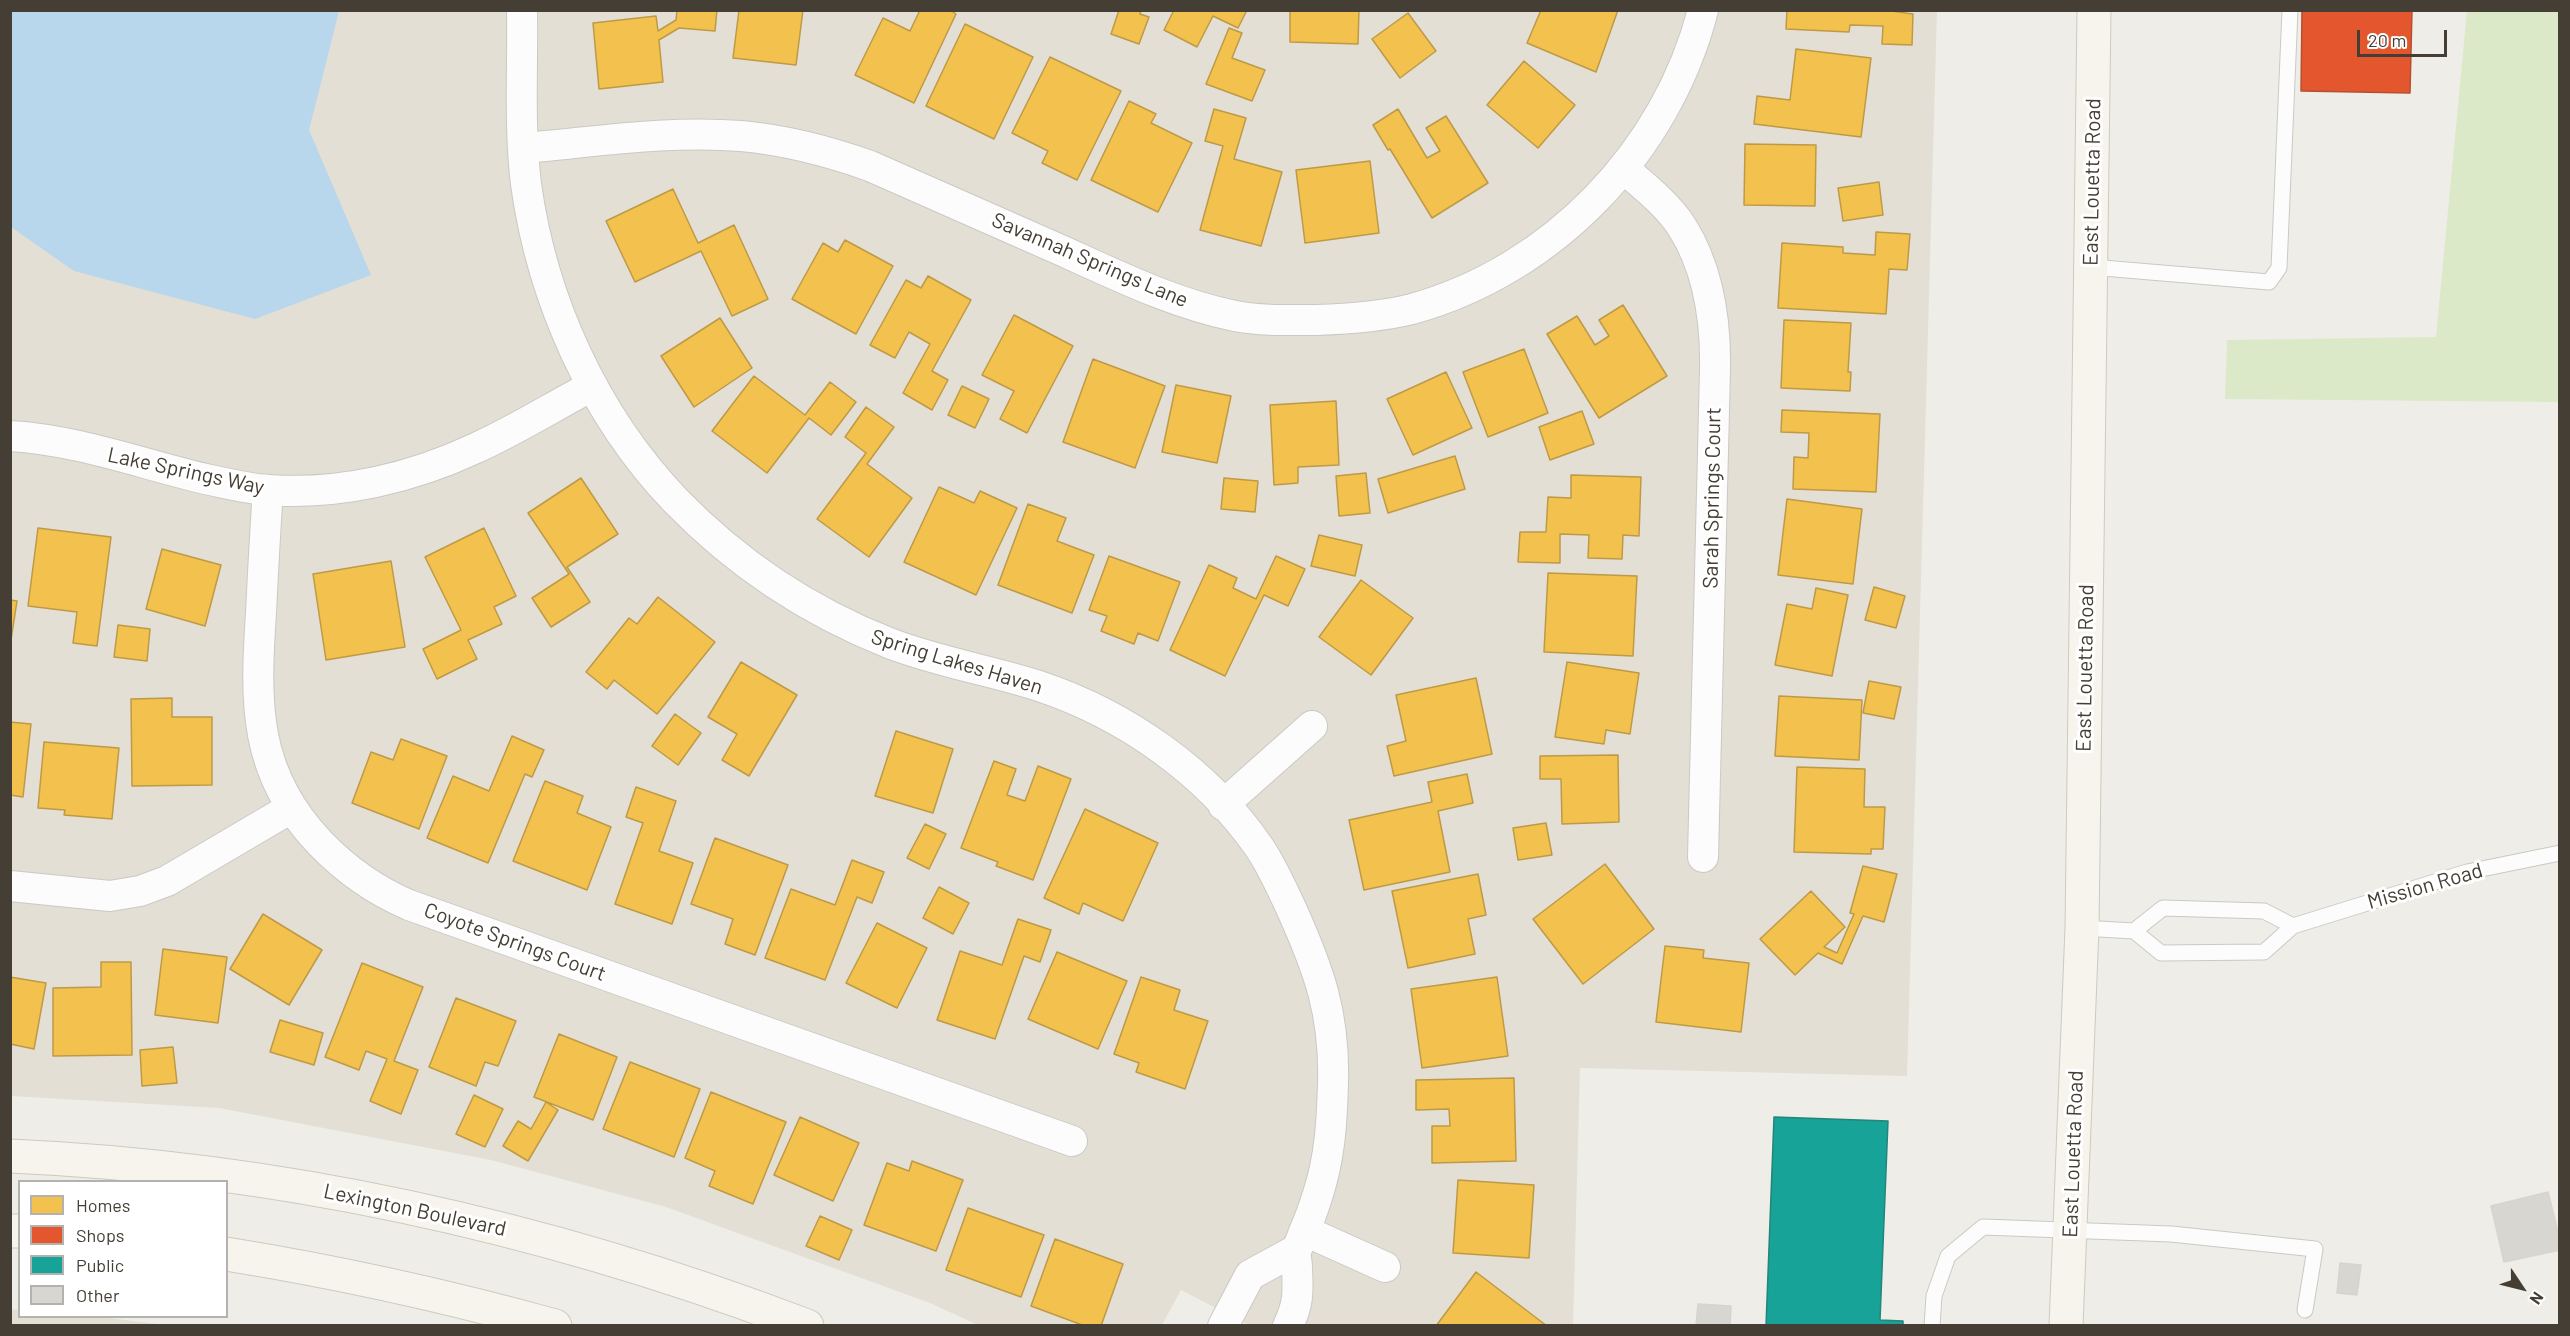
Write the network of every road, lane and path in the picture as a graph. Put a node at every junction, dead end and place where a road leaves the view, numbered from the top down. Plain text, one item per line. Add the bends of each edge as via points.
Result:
1 (522, 10) edge
2 (1703, 10) edge
3 (2094, 10) edge
4 (2290, 10) edge
5 (523, 148) junction
6 (1624, 169) junction
7 (2091, 267) junction
8 (592, 386) junction
9 (10, 436) edge
10 (268, 490) junction
11 (1312, 726) dead end
12 (1223, 805) junction
13 (291, 807) junction
14 (2559, 853) edge
15 (1703, 857) dead end
16 (10, 886) edge
17 (2293, 926) junction
18 (2082, 928) junction
19 (2134, 931) junction
20 (1072, 1141) dead end
21 (10, 1156) edge
22 (2069, 1229) junction
23 (1300, 1240) junction
24 (228, 1254) edge
25 (1384, 1267) dead end
26 (2306, 1310) dead end
27 (555, 1326) edge
28 (807, 1326) edge
29 (1223, 1326) edge
30 (1288, 1326) edge
31 (1932, 1326) edge
32 (2066, 1326) edge

1 - 5 street, Spring Lakes Haven
2 - 6 street, Savannah Springs Lane via 1674,93
3 - 7 main road, East Louetta Road
4 - 7 lane via 2279,268 2269,282
5 - 6 street, Savannah Springs Lane via 713,135 811,148 870,166 1176,299 1236,316 1271,321 1386,315 1479,284 1563,230
5 - 8 street, Spring Lakes Haven via 540,255 568,334
6 - 15 street, Sarah Springs Court via 1682,227 1704,277 1713,314 1715,369
7 - 18 main road, East Louetta Road
8 - 10 street, Lake Springs Way via 477,448 413,472 333,489
8 - 12 street, Spring Lakes Haven via 632,447 671,496 779,588 844,624 891,644 1039,686 1109,716 1154,742
9 - 10 street, Lake Springs Way via 62,443
10 - 13 street, Coyote Springs Court via 257,696 267,754
11 - 12 street
12 - 23 street, Spring Lakes Haven via 1270,865 1304,938 1329,1011 1334,1050 1330,1150
13 - 16 street via 167,881 140,891 110,896
13 - 20 street, Coyote Springs Court via 311,834 348,869 366,883 409,904
14 - 17 lane, Mission Road via 2468,872
17 - 19 lane via 2264,911 2163,908
17 - 19 lane, Mission Road via 2264,952 2161,953
18 - 19 lane
18 - 22 main road, East Louetta Road
21 - 28 main road, Lexington Boulevard via 190,1170 419,1207 586,1250 725,1294
22 - 26 lane via 2171,1234 2315,1249
22 - 31 lane via 1983,1227 1948,1256 1934,1296
22 - 32 main road, East Louetta Road
23 - 25 street
23 - 29 street via 1250,1275
23 - 30 street, Spring Lakes Haven via 1298,1306
24 - 27 main road via 459,1299

